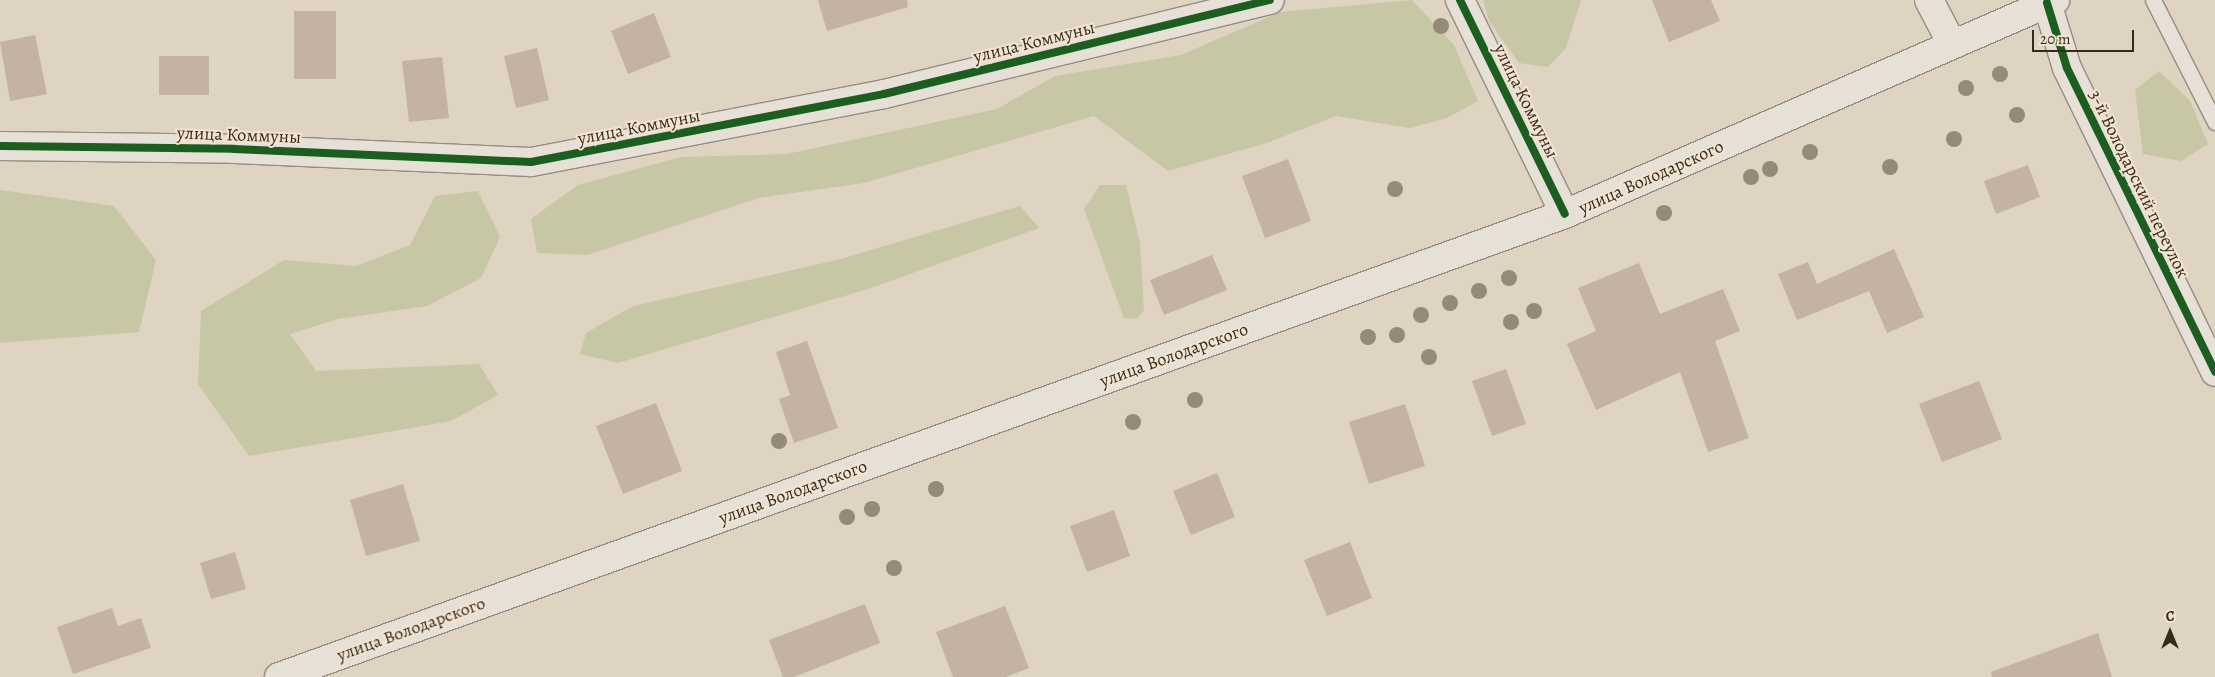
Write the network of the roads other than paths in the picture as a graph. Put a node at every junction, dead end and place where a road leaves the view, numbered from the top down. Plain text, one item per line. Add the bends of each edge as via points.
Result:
1 (1270, 0) edge
2 (1460, 0) edge
3 (1929, 0) edge
4 (2152, 0) edge
5 (2051, 2) edge
6 (1952, 44) junction
7 (2215, 122) edge
8 (0, 146) edge
9 (1565, 214) junction
10 (2215, 372) edge
11 (279, 677) edge

1 - 8 street, улица Коммуны via 884,94 531,162 234,149
2 - 9 street, улица Коммуны
3 - 6 street
4 - 7 lane
5 - 6 street, улица Володарского
5 - 10 street, 3-й Володарский переулок via 2067,68
6 - 9 street, улица Володарского
9 - 11 street, улица Володарского

